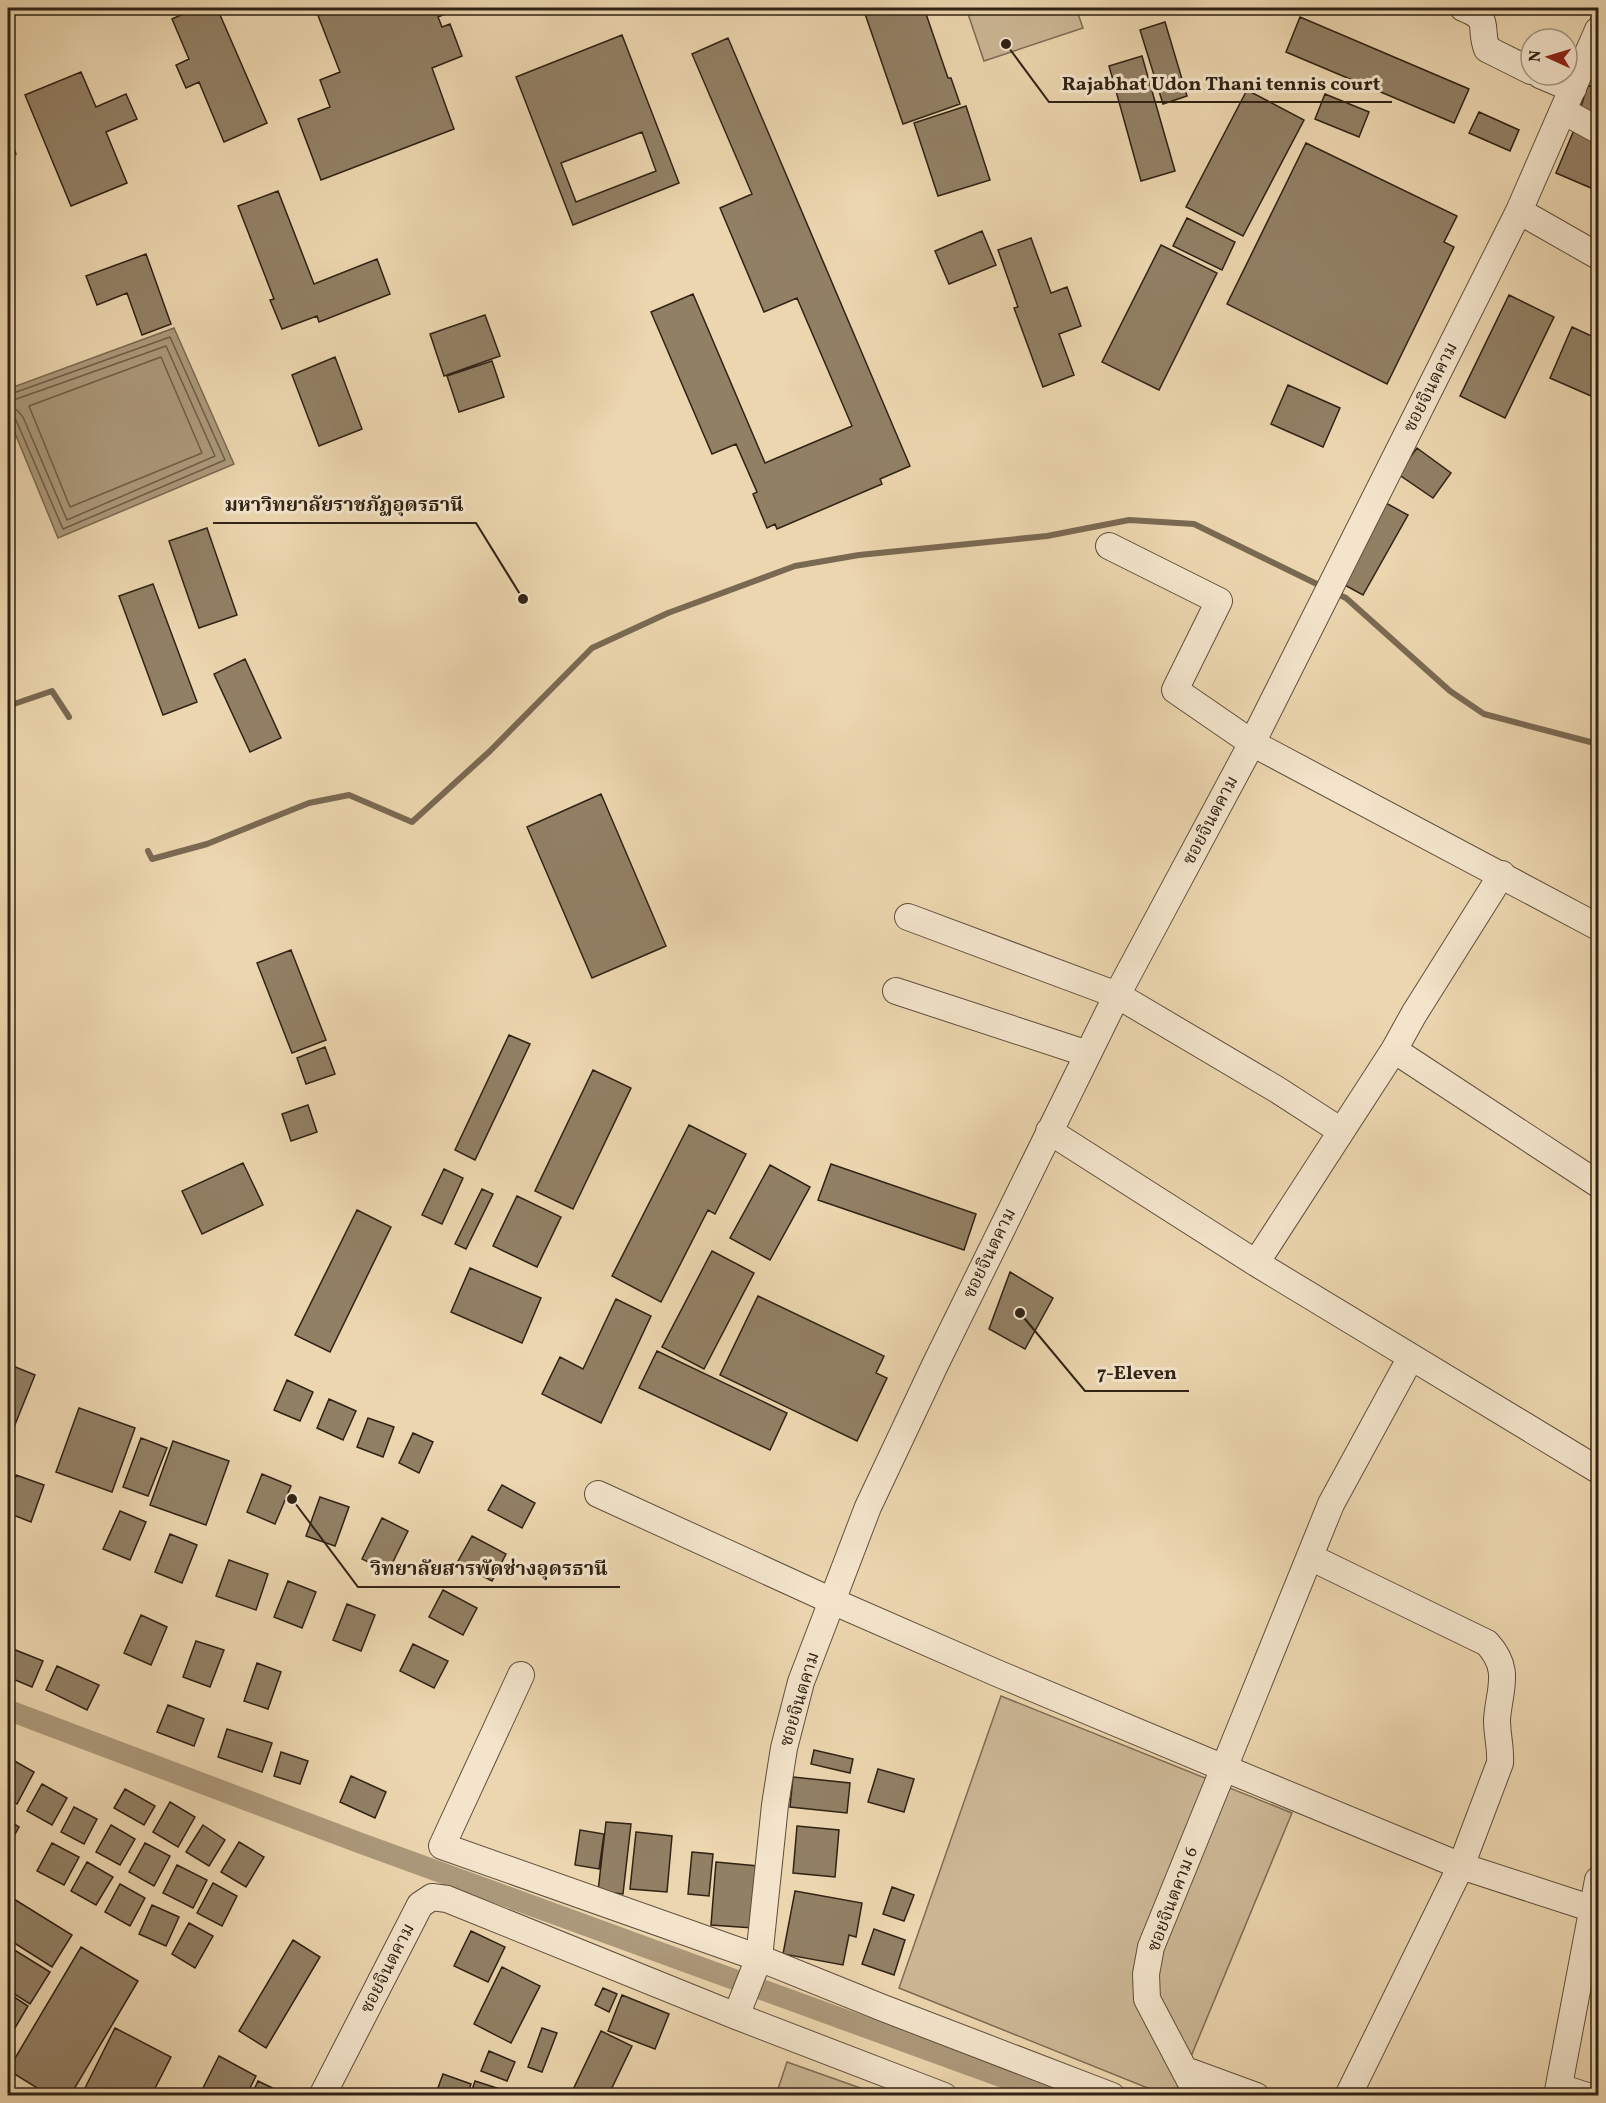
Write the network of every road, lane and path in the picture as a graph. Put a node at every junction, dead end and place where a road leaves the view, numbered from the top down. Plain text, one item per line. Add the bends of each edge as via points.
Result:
1 (1463, 8) edge
2 (1599, 30) edge
3 (1519, 65) edge
4 (1553, 87) edge
5 (1568, 100) junction
6 (1599, 130) edge
7 (1519, 211) junction
8 (1599, 256) edge
9 (1109, 546) dead end
10 (1252, 743) junction
11 (1502, 874) junction
12 (908, 917) dead end
13 (1599, 927) edge
14 (896, 991) dead end
15 (1117, 994) junction
16 (1394, 1050) junction
17 (1088, 1054) junction
18 (1049, 1131) junction
19 (1341, 1131) junction
20 (1599, 1184) edge
21 (1256, 1263) junction
22 (1411, 1357) junction
23 (1599, 1470) edge
24 (598, 1494) dead end
25 (1310, 1557) junction
26 (832, 1601) junction
27 (521, 1675) dead end
28 (1224, 1768) junction
29 (1461, 1866) junction
30 (1599, 1880) edge
31 (1593, 1909) junction
32 (1591, 1960) edge
33 (757, 1964) junction
34 (740, 2007) junction
35 (1185, 2070) junction
36 (1558, 2091) edge
37 (322, 2096) edge
38 (944, 2096) edge
39 (1112, 2096) edge
40 (1198, 2096) edge
41 (1256, 2096) edge
42 (1348, 2096) edge
43 (1587, 2096) edge

1 - 3 street via 1478,14 1485,25 1483,39 1487,49
2 - 5 street, ซอยจินตคาม
4 - 5 street
5 - 6 street
5 - 7 street, ซอยจินตคาม
7 - 8 street
7 - 10 street, ซอยจินตคาม
9 - 10 street via 1219,602 1175,690
10 - 11 street
10 - 15 street, ซอยจินตคาม
11 - 13 street
11 - 16 street
12 - 15 street
14 - 17 street
15 - 17 street, ซอยจินตคาม
15 - 19 street
16 - 19 street
16 - 20 street
17 - 18 street, ซอยจินตคาม
18 - 21 street
18 - 26 street, ซอยจินตคาม via 868,1507
19 - 21 street
21 - 22 street
22 - 23 street
22 - 25 street, ซอยจินตคาม 6 via 1331,1504
24 - 26 street
25 - 28 street, ซอยจินตคาม 6
25 - 29 street via 1488,1643 1497,1654 1503,1684 1497,1719 1500,1763
26 - 28 street
26 - 33 street, ซอยจินตคาม via 801,1682 783,1748
27 - 33 street via 442,1846
28 - 29 street
28 - 35 street, ซอยจินตคาม 6 via 1151,1947 1146,1974 1148,1999
29 - 31 street
29 - 42 street
30 - 31 street
31 - 32 street
32 - 36 street
33 - 34 street, ซอยจินตคาม
33 - 39 street
34 - 37 street, ซอยจินตคาม via 447,1899 432,1897 420,1905
34 - 38 street
35 - 40 street, ซอยจินตคาม 6
35 - 41 street
36 - 43 street

